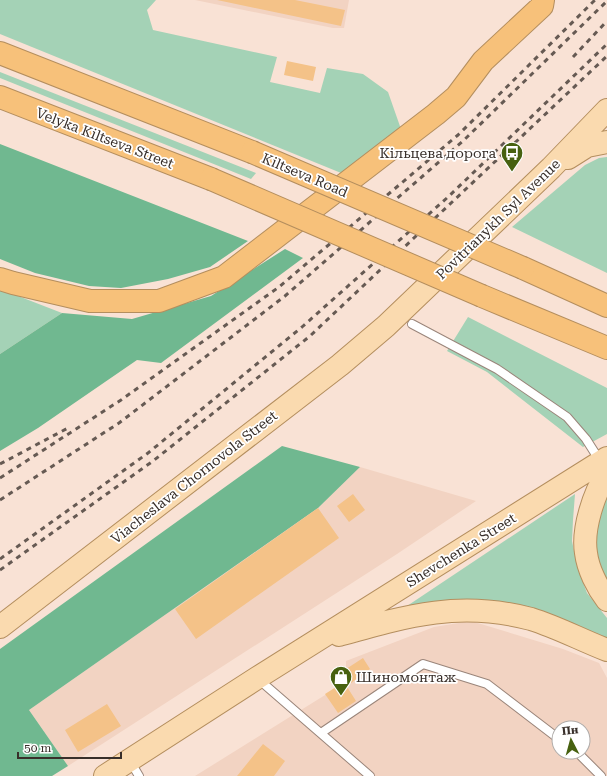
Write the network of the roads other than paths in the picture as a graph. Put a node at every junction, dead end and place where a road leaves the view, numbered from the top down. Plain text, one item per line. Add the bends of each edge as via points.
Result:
1 (543, 0) edge
2 (0, 53) edge
3 (0, 96) edge
4 (607, 110) edge
5 (607, 142) edge
6 (551, 168) junction
7 (0, 279) edge
8 (607, 306) edge
9 (412, 324) dead end
10 (386, 326) joint
11 (607, 348) edge
12 (605, 465) edge
13 (607, 600) edge
14 (0, 627) edge
15 (315, 642) junction
16 (607, 650) edge
17 (256, 678) junction
18 (320, 733) junction
19 (551, 733) edge
20 (585, 760) edge
21 (134, 768) edge
22 (104, 776) edge
23 (370, 776) edge
24 (601, 776) edge

1 - 7 highway via 542,6 483,61 456,97 224,277 158,301 90,301 12,284
2 - 8 highway, Kiltseva Road, bridge via 252,152
3 - 11 highway, Velyka Kiltseva Street, bridge via 211,179
4 - 6 main road, Povitrianykh Syl Avenue
5 - 6 main road via 587,146
6 - 10 main road, Povitrianykh Syl Avenue
9 - 12 lane via 497,369 567,417
10 - 14 main road, Viacheslava Chornovola Street via 340,365
12 - 13 main road via 585,537 589,567
12 - 15 main road, Shevchenka Street
15 - 16 main road via 390,620 466,610 497,612 531,620
15 - 17 main road
17 - 18 lane
17 - 21 main road
18 - 19 lane via 423,664 487,684
18 - 23 lane
20 - 24 lane
21 - 22 main road

